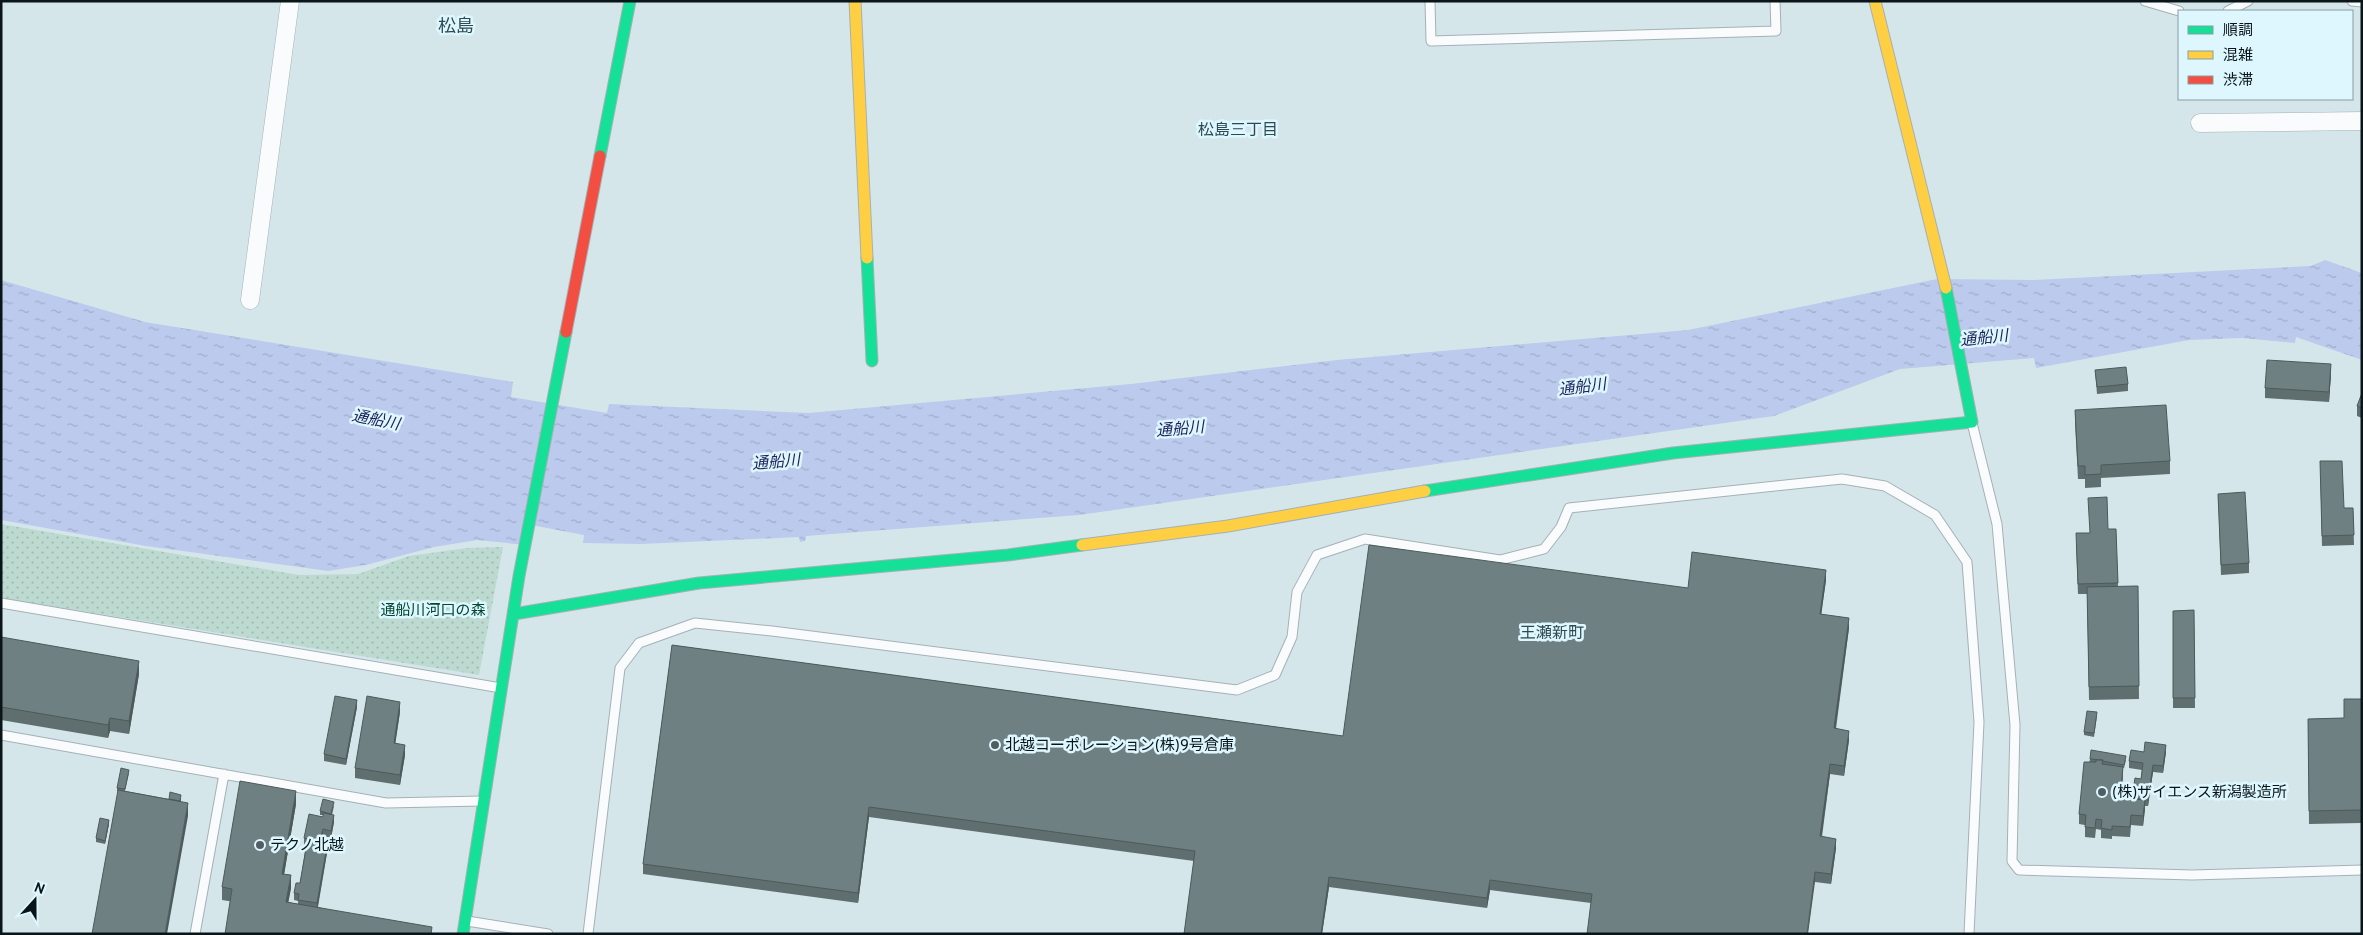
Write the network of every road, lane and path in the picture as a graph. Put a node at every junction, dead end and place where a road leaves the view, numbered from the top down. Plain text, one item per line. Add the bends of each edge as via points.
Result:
1 (290, 1) edge
2 (630, 1) edge
3 (854, 1) edge
4 (1430, 1) edge
5 (1774, 1) edge
6 (1875, 1) edge
7 (2145, 1) edge
8 (2248, 1) edge
9 (2352, 1) edge
10 (2362, 2) edge
11 (2230, 10) edge
12 (2178, 11) edge
13 (2362, 121) edge
14 (2200, 123) dead end
15 (250, 300) dead end
16 (872, 361) dead end
17 (1972, 422) junction
18 (1, 603) edge
19 (514, 614) junction
20 (503, 689) junction
21 (1, 735) edge
22 (224, 774) junction
23 (485, 800) junction
24 (2362, 870) edge
25 (466, 921) junction
26 (195, 934) edge
27 (463, 934) edge
28 (548, 934) edge
29 (588, 934) edge
30 (1969, 934) edge

1 - 15 street
2 - 19 street
3 - 16 street
4 - 5 lane via 1431,42 1776,31
6 - 17 street via 1944,277
7 - 12 lane
8 - 11 lane
9 - 10 lane
13 - 14 street
17 - 19 street via 1673,453 1218,527 1008,555 699,583
17 - 24 lane via 1997,524 2015,725 2012,861 2020,870 2192,875
18 - 20 lane
19 - 20 street
20 - 23 street
21 - 22 lane
22 - 23 lane via 386,802
22 - 26 lane
23 - 25 street
25 - 27 street
25 - 28 lane
29 - 30 lane via 620,668 639,643 694,623 1237,690 1274,676 1292,637 1297,592 1317,555 1365,539 1500,560 1544,549 1570,508 1842,479 1885,486 1935,515 1967,562 1979,722

